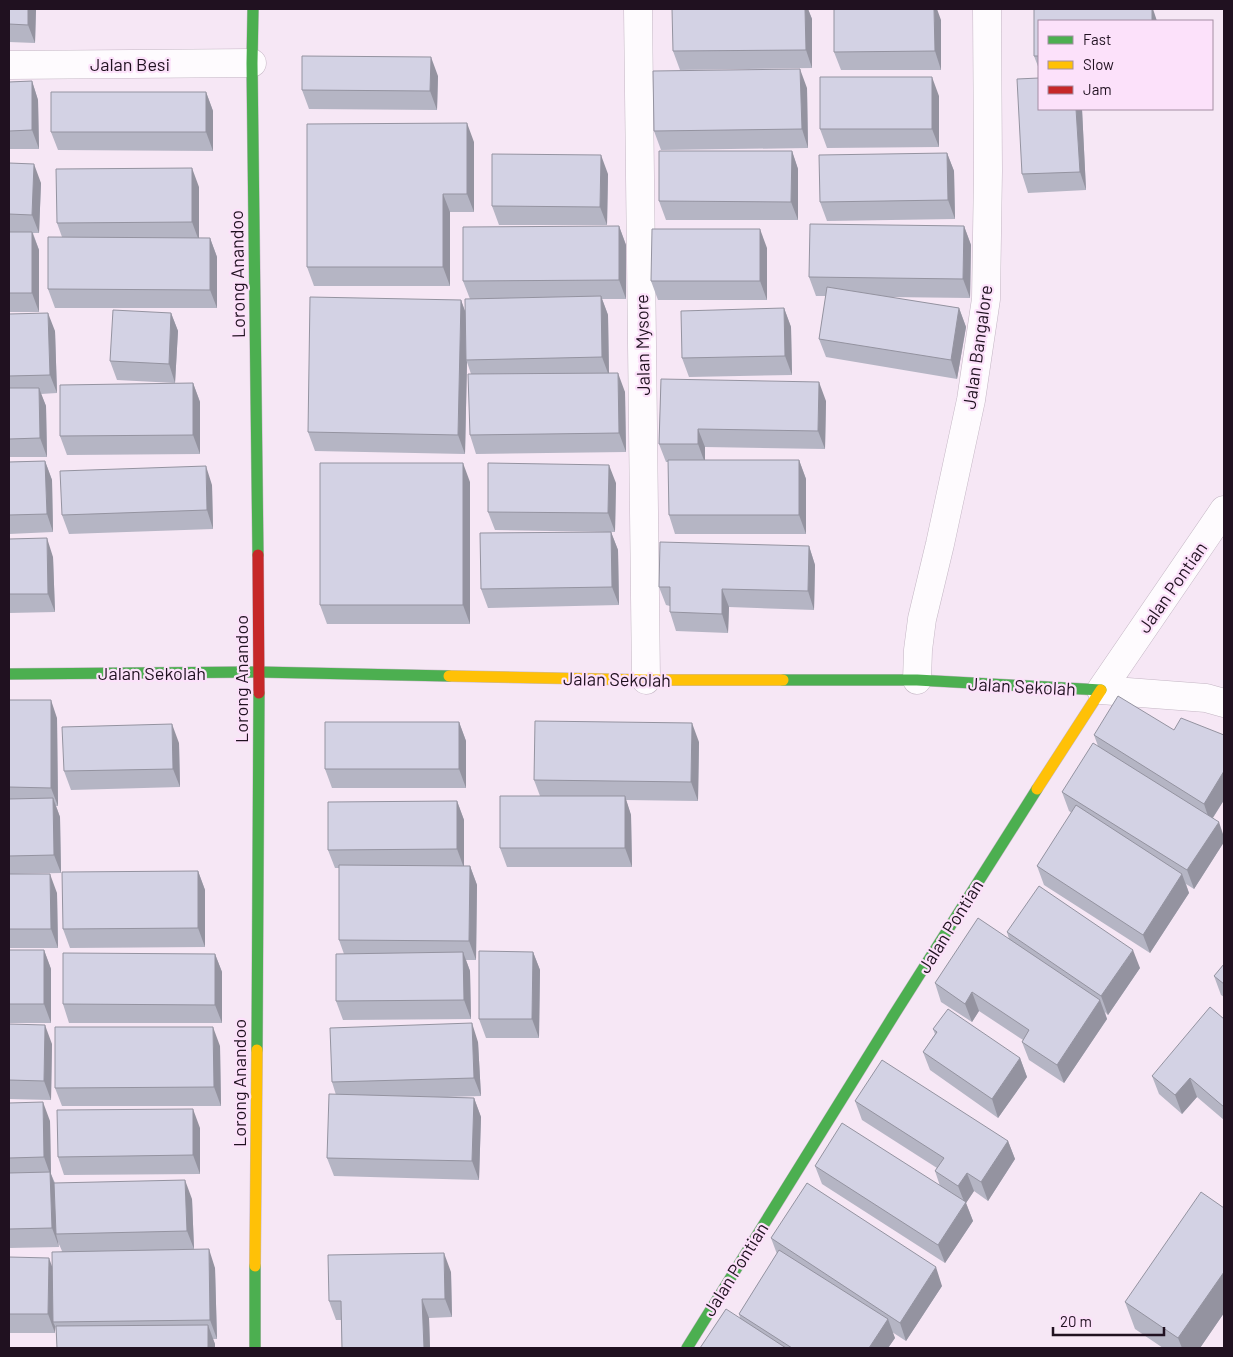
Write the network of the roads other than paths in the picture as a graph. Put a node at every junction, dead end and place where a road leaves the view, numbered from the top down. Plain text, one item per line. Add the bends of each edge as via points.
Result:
1 (253, 9) edge
2 (638, 9) edge
3 (987, 9) edge
4 (252, 63) junction
5 (9, 65) edge
6 (1224, 510) edge
7 (259, 672) junction
8 (9, 674) edge
9 (646, 680) junction
10 (917, 680) junction
11 (1101, 690) junction
12 (1224, 703) edge
13 (255, 1348) edge
14 (687, 1348) edge

1 - 4 street, Lorong Anandoo
2 - 9 street, Jalan Mysore
3 - 10 street, Jalan Bangalore via 986,299 971,400 922,620
4 - 5 street, Jalan Besi
4 - 7 street, Lorong Anandoo
6 - 11 street, Jalan Pontian
7 - 8 street, Jalan Sekolah
7 - 9 street, Jalan Sekolah
7 - 13 street, Lorong Anandoo
9 - 10 street, Jalan Sekolah
10 - 11 street, Jalan Sekolah
11 - 12 street, Jalan Sekolah via 1206,698
11 - 14 street, Jalan Pontian via 852,1081

